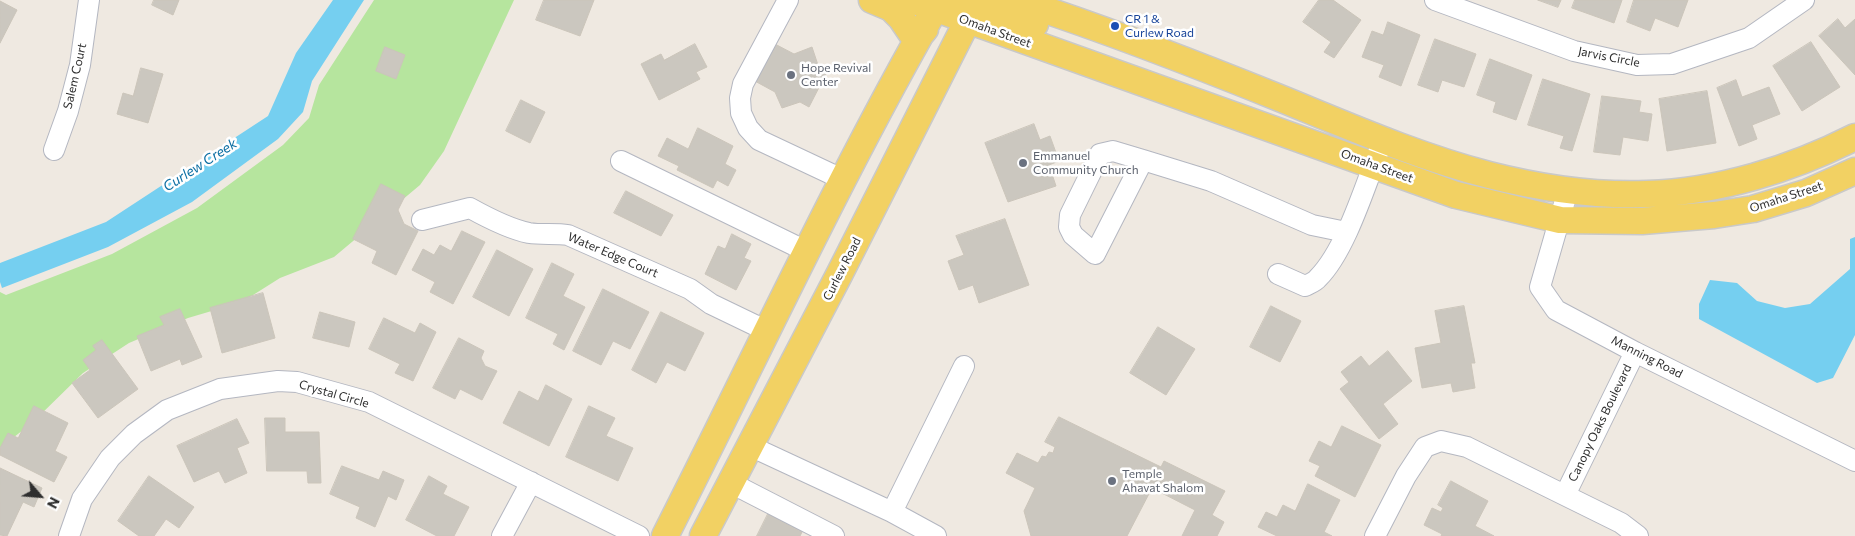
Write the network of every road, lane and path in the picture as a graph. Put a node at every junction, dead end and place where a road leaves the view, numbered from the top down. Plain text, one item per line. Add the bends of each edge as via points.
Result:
1 (90, 0) edge
2 (788, 0) edge
3 (872, 0) edge
4 (1015, 0) edge
5 (1435, 0) edge
6 (1804, 0) edge
7 (957, 5) edge
8 (1000, 32) junction
9 (916, 40) junction
10 (1336, 121) junction
11 (1855, 137) edge
12 (1383, 140) junction
13 (54, 150) dead end
14 (1143, 160) junction
15 (621, 161) dead end
16 (1373, 165) junction
17 (1855, 171) edge
18 (844, 180) junction
19 (1568, 190) junction
20 (422, 220) dead end
21 (1560, 220) junction
22 (1346, 232) junction
23 (808, 252) junction
24 (1278, 274) dead end
25 (839, 275) junction
26 (792, 281) junction
27 (767, 331) junction
28 (1635, 352) junction
29 (964, 366) dead end
30 (750, 446) junction
31 (1855, 461) edge
32 (531, 482) junction
33 (731, 483) junction
34 (1565, 495) junction
35 (892, 512) junction
36 (69, 536) edge
37 (502, 536) edge
38 (639, 536) edge
39 (665, 536) edge
40 (703, 536) edge
41 (834, 536) edge
42 (936, 536) edge
43 (1375, 536) edge
44 (1638, 536) edge

1 - 13 street, Salem Court via 80,65
2 - 18 street via 743,84 741,113 759,140
3 - 9 main road via 891,8
4 - 10 main road via 1195,64
5 - 6 street, Jarvis Circle via 1574,51 1637,65 1672,64 1749,38
7 - 8 main road, Omaha Street
7 - 9 main road
7 - 10 main road via 1003,13 1194,81
7 - 25 main road, Curlew Road
8 - 16 main road, Omaha Street
8 - 25 main road via 972,50 881,228
9 - 18 main road
10 - 12 main road
11 - 19 main road via 1794,164 1695,190 1647,194
12 - 16 street
12 - 19 main road via 1488,174
14 - 14 street via 1104,237 1095,254 1073,235 1069,227 1070,216 1100,154 1113,151
14 - 22 street via 1211,181 1312,225
15 - 23 street
16 - 21 main road, Omaha Street via 1456,195
16 - 22 street
17 - 21 main road, Omaha Street via 1806,193 1753,209 1642,222
18 - 23 main road
19 - 21 street, Manning Road
20 - 27 street, Water Edge Court via 470,208 530,233 568,235 690,288 711,304
21 - 28 street, Manning Road via 1540,287 1556,310
22 - 24 street via 1318,280 1305,286
23 - 26 main road
25 - 30 main road, Curlew Road
26 - 27 main road
26 - 30 main road via 795,308 746,415 744,428
27 - 39 main road
28 - 31 street, Manning Road
28 - 34 street, Canopy Oaks Boulevard
29 - 35 street
30 - 33 main road, Curlew Road
30 - 35 street
32 - 36 street, Crystal Circle via 369,402 297,382 278,381 220,389 167,410 134,434 110,458 82,499
32 - 37 street
32 - 38 street, Crystal Circle
33 - 40 main road, Curlew Road
33 - 41 street
34 - 43 street, Canopy Oaks Boulevard via 1467,447 1440,440 1425,447
34 - 44 street, Canopy Oaks Boulevard via 1622,523
35 - 42 street

